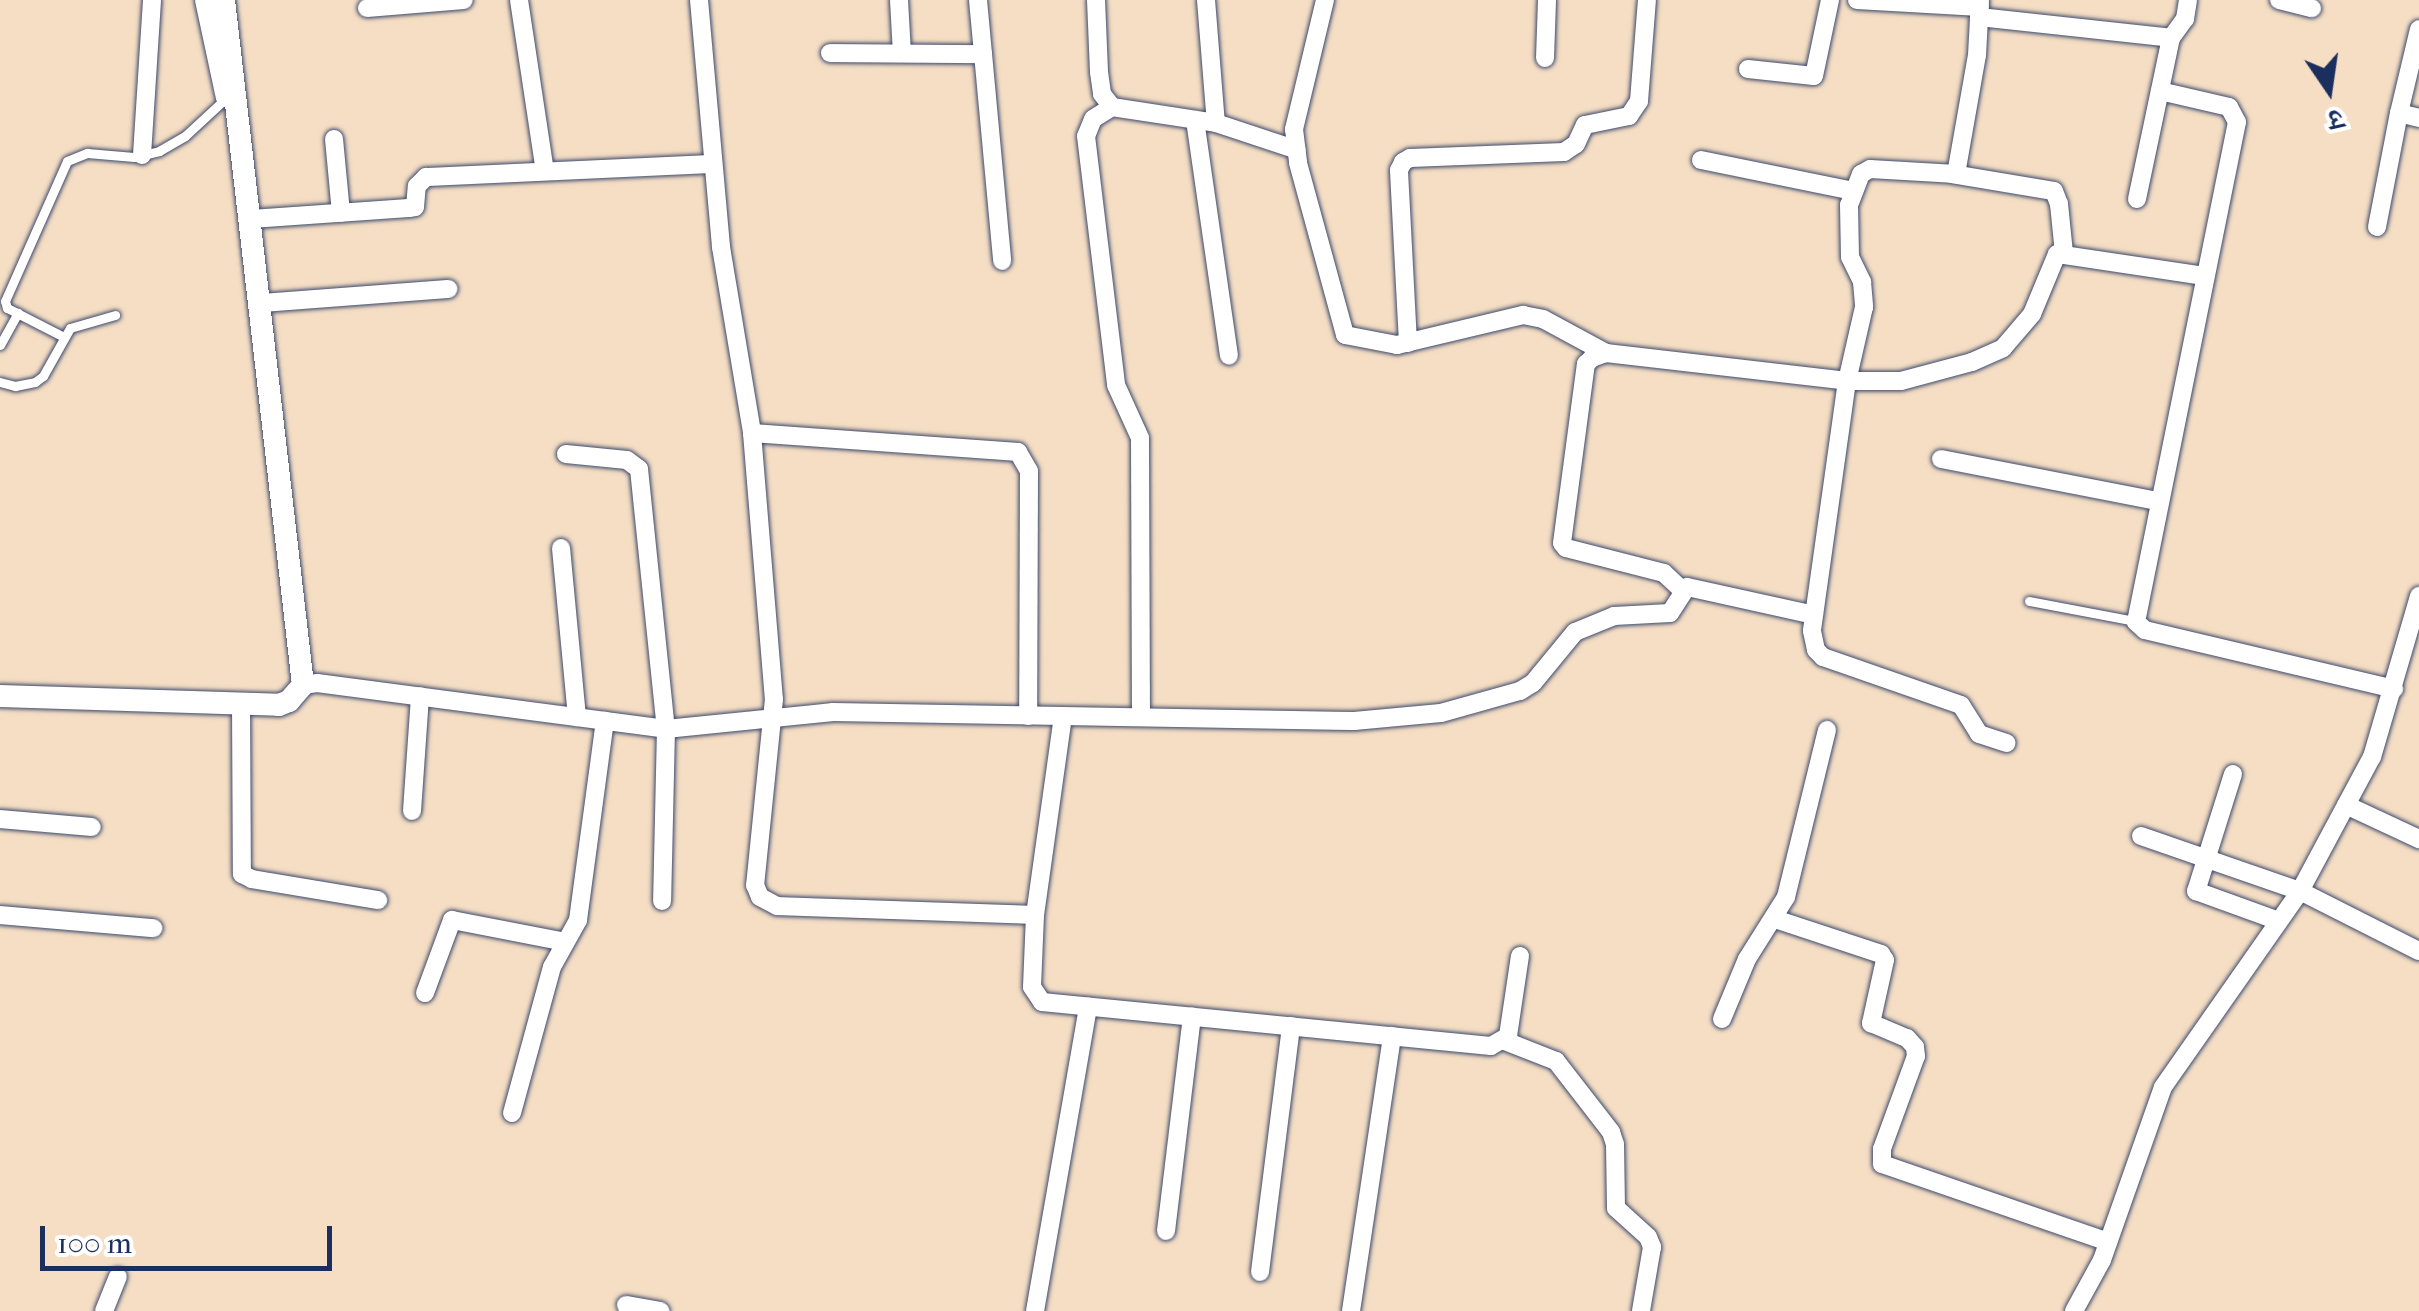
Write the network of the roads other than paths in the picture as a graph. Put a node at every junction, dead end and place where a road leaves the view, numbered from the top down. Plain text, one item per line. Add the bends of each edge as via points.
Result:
1 (152, 0) edge
2 (204, 0) edge
3 (224, 0) edge
4 (464, 0) edge
5 (519, 0) edge
6 (699, 0) edge
7 (899, 0) edge
8 (978, 0) edge
9 (1096, 0) edge
10 (1206, 0) edge
11 (1326, 0) edge
12 (1546, 0) edge
13 (1646, 0) edge
14 (1830, 0) edge
15 (1857, 0) edge
16 (2188, 0) edge
17 (2279, 0) edge
18 (366, 8) dead end
19 (1980, 8) edge
20 (2312, 8) dead end
21 (2419, 29) edge
22 (2171, 38) junction
23 (830, 53) dead end
24 (902, 53) junction
25 (983, 54) junction
26 (1545, 58) dead end
27 (1748, 70) dead end
28 (2160, 91) junction
29 (230, 94) junction
30 (1112, 107) junction
31 (2399, 113) junction
32 (2419, 118) edge
33 (1196, 120) junction
34 (1216, 123) junction
35 (334, 139) dead end
36 (1296, 150) junction
37 (142, 155) junction
38 (1701, 160) dead end
39 (714, 164) junction
40 (545, 171) junction
41 (1952, 174) junction
42 (1854, 190) junction
43 (2138, 199) dead end
44 (342, 213) junction
45 (251, 219) junction
46 (2376, 227) dead end
47 (2064, 253) junction
48 (1002, 261) dead end
49 (2205, 276) junction
50 (448, 289) dead end
51 (260, 303) junction
52 (18, 313) junction
53 (115, 315) dead end
54 (62, 336) junction
55 (1408, 343) junction
56 (0, 345) edge
57 (1606, 353) junction
58 (1229, 356) dead end
59 (1848, 381) junction
60 (0, 382) edge
61 (752, 433) junction
62 (566, 454) dead end
63 (1941, 459) dead end
64 (2158, 501) junction
65 (561, 548) dead end
66 (1682, 590) junction
67 (2419, 596) edge
68 (2030, 600) dead end
69 (1814, 615) junction
70 (2136, 622) junction
71 (303, 685) junction
72 (2394, 689) junction
73 (0, 696) edge
74 (420, 696) junction
75 (241, 704) junction
76 (770, 716) junction
77 (1028, 716) junction
78 (1064, 716) junction
79 (578, 717) junction
80 (1142, 717) junction
81 (605, 721) junction
82 (666, 729) junction
83 (1827, 730) dead end
84 (2007, 743) dead end
85 (2233, 774) dead end
86 (2346, 805) junction
87 (412, 811) dead end
88 (0, 820) edge
89 (92, 827) dead end
90 (2141, 836) dead end
91 (2419, 838) edge
92 (2209, 860) junction
93 (2300, 892) junction
94 (378, 900) dead end
95 (662, 900) dead end
96 (0, 915) edge
97 (1035, 915) junction
98 (1775, 919) junction
99 (2279, 921) junction
100 (152, 928) dead end
101 (565, 942) junction
102 (2419, 951) edge
103 (1520, 956) dead end
104 (425, 993) dead end
105 (1088, 1006) junction
106 (1192, 1017) junction
107 (1722, 1020) dead end
108 (1291, 1026) junction
109 (1392, 1036) junction
110 (1505, 1041) junction
111 (512, 1113) dead end
112 (1166, 1231) dead end
113 (2108, 1242) junction
114 (1260, 1272) dead end
115 (118, 1277) dead end
116 (626, 1305) dead end
117 (104, 1311) edge
118 (660, 1311) edge
119 (1036, 1311) edge
120 (1351, 1311) edge
121 (1641, 1311) edge
122 (2074, 1311) edge

1 - 37 street
2 - 29 street
3 - 29 street
4 - 18 street
5 - 40 street
6 - 39 street
7 - 24 street
8 - 25 street
9 - 30 street via 1100,83
10 - 34 street
11 - 36 street via 1298,100
12 - 26 street
13 - 55 street via 1639,100 1629,116 1585,124 1564,152 1403,162
14 - 27 street via 1814,76
15 - 19 street
16 - 22 street via 2185,19
17 - 20 street
19 - 22 street
19 - 41 street
21 - 31 street
22 - 28 street
23 - 24 street
24 - 25 street
25 - 48 street
28 - 43 street
28 - 49 street via 2229,107 2234,114
29 - 37 lane via 185,136
29 - 45 street
30 - 33 street
30 - 80 street via 1093,120 1086,136 1116,385 1140,438
31 - 32 street
31 - 46 street
33 - 34 street
33 - 58 street
34 - 36 street
35 - 44 street
36 - 55 street via 1344,335
37 - 52 lane via 68,160 5,292 7,308
38 - 42 street
39 - 40 street
39 - 61 street
40 - 44 street via 426,177 416,186 416,206
41 - 42 street via 1870,169
41 - 47 street via 2054,191
42 - 59 street via 1848,205 1850,257 1864,307
44 - 45 street
45 - 51 street
47 - 49 street
47 - 59 street via 2054,258 2032,314 1993,354 1901,381
49 - 64 street
50 - 51 street
51 - 71 street
52 - 54 lane
52 - 56 lane
53 - 54 lane
54 - 60 lane via 43,376 24,385
55 - 57 street via 1523,315
57 - 59 street
57 - 66 street via 1586,364 1562,543 1664,573
59 - 69 street
61 - 76 street via 774,699
61 - 77 street via 1018,452 1029,470
62 - 82 street via 627,460 640,469
63 - 64 street
64 - 70 street
65 - 79 street
66 - 69 street
66 - 80 street via 1670,613 1614,616 1575,632 1520,691 1441,713 1354,720
67 - 72 street
68 - 70 lane
69 - 84 street via 1813,642 1824,657 1961,705 1979,734
70 - 72 street via 2145,630
71 - 74 street
71 - 75 street via 290,702
72 - 86 street via 2372,756
73 - 75 street
74 - 79 street
74 - 87 street
75 - 94 street via 242,874
76 - 77 street
76 - 82 street
76 - 97 street via 755,885 768,904
77 - 78 street
78 - 80 street
78 - 97 street
79 - 81 street
81 - 82 street
81 - 101 street via 578,920
82 - 95 street
83 - 98 street
85 - 92 street
86 - 91 street
86 - 93 street
88 - 89 street
90 - 92 street
92 - 93 street
92 - 99 street via 2199,894
93 - 99 street
93 - 102 street
96 - 100 street
97 - 105 street via 1033,995 1042,1002
98 - 107 street via 1742,968
98 - 113 street via 1885,960 1870,1023 1907,1038 1916,1056 1882,1164
99 - 113 street via 2163,1087
101 - 104 street via 452,920
101 - 111 street via 552,967
103 - 110 street
105 - 106 street
105 - 119 street
106 - 108 street
106 - 112 street
108 - 109 street
108 - 114 street
109 - 110 street via 1491,1046
109 - 120 street
110 - 121 street via 1556,1061 1610,1132 1616,1208 1652,1247
113 - 122 street
115 - 117 street
116 - 118 street

